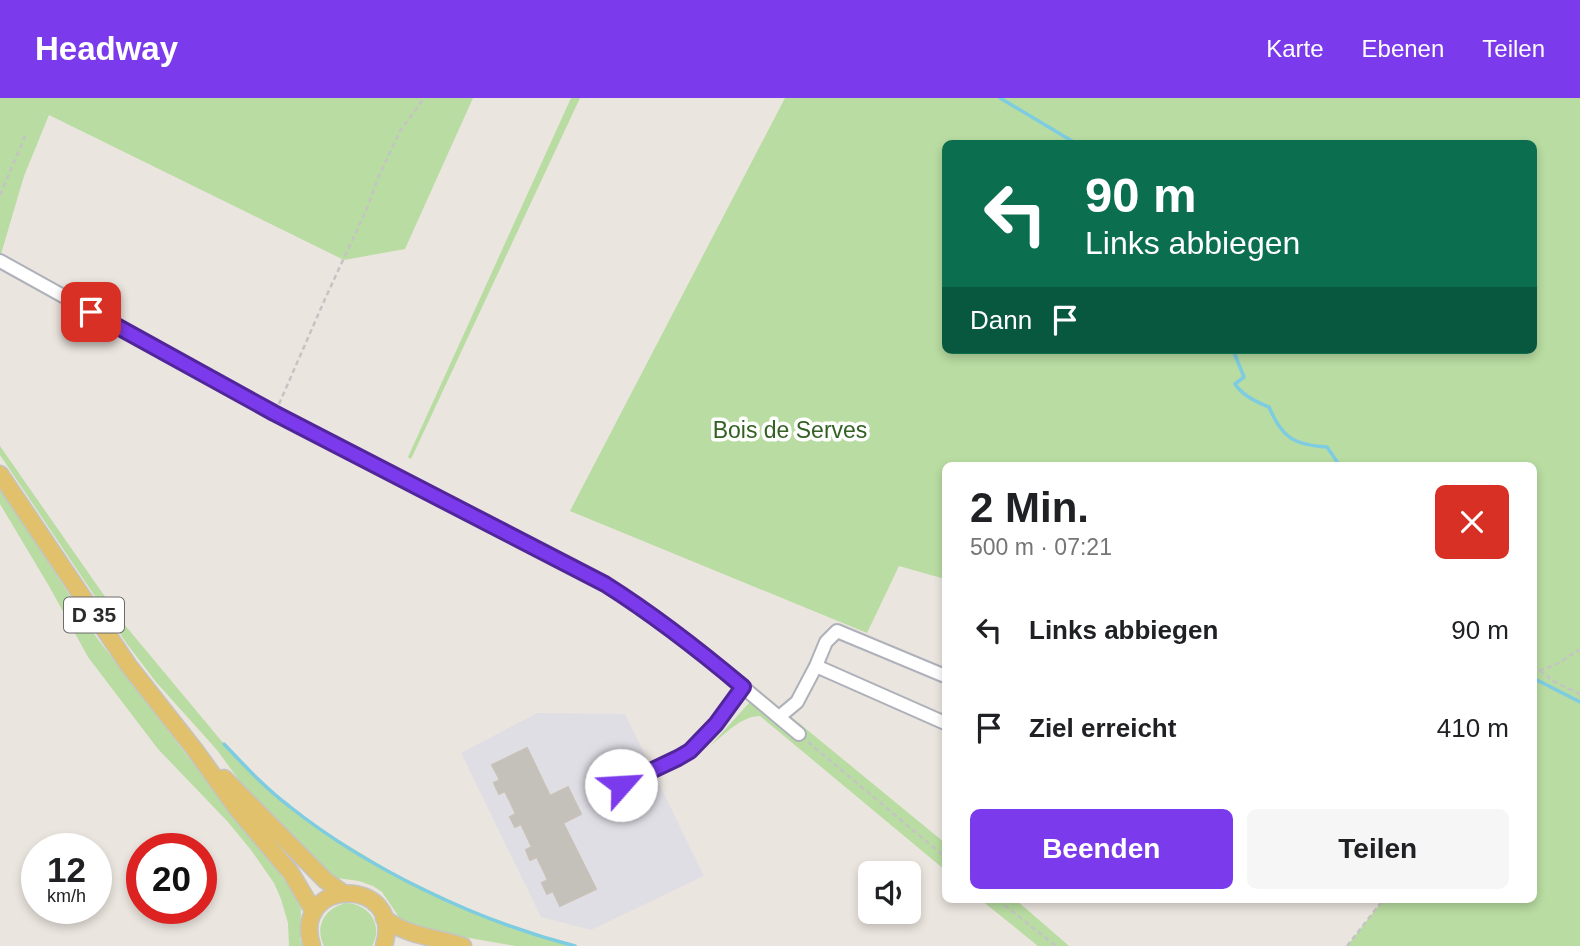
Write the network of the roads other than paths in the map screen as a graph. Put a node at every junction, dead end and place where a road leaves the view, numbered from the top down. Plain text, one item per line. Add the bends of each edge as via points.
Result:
1 (0, 261) edge
2 (0, 474) edge
3 (816, 666) junction
4 (942, 675) edge
5 (743, 687) junction
6 (779, 717) junction
7 (942, 722) edge
8 (799, 734) road end
9 (195, 750) junction
10 (621, 785) dead end
11 (343, 893) junction
12 (314, 912) junction
13 (384, 918) junction
14 (312, 946) edge
15 (384, 946) edge
16 (463, 946) edge

1 - 5 lane via 274,413 605,584
2 - 9 main road, D 35 via 129,666
3 - 4 lane via 826,642 837,631
3 - 6 lane via 797,702
3 - 7 lane
5 - 6 lane
5 - 10 lane via 690,751
6 - 8 lane
9 - 11 main road, D 35
9 - 12 main road, D 35 via 237,810 291,873
11 - 12 main road via 326,899
11 - 13 main road via 371,900
12 - 14 main road via 309,928
13 - 15 main road
13 - 16 main road via 412,934

